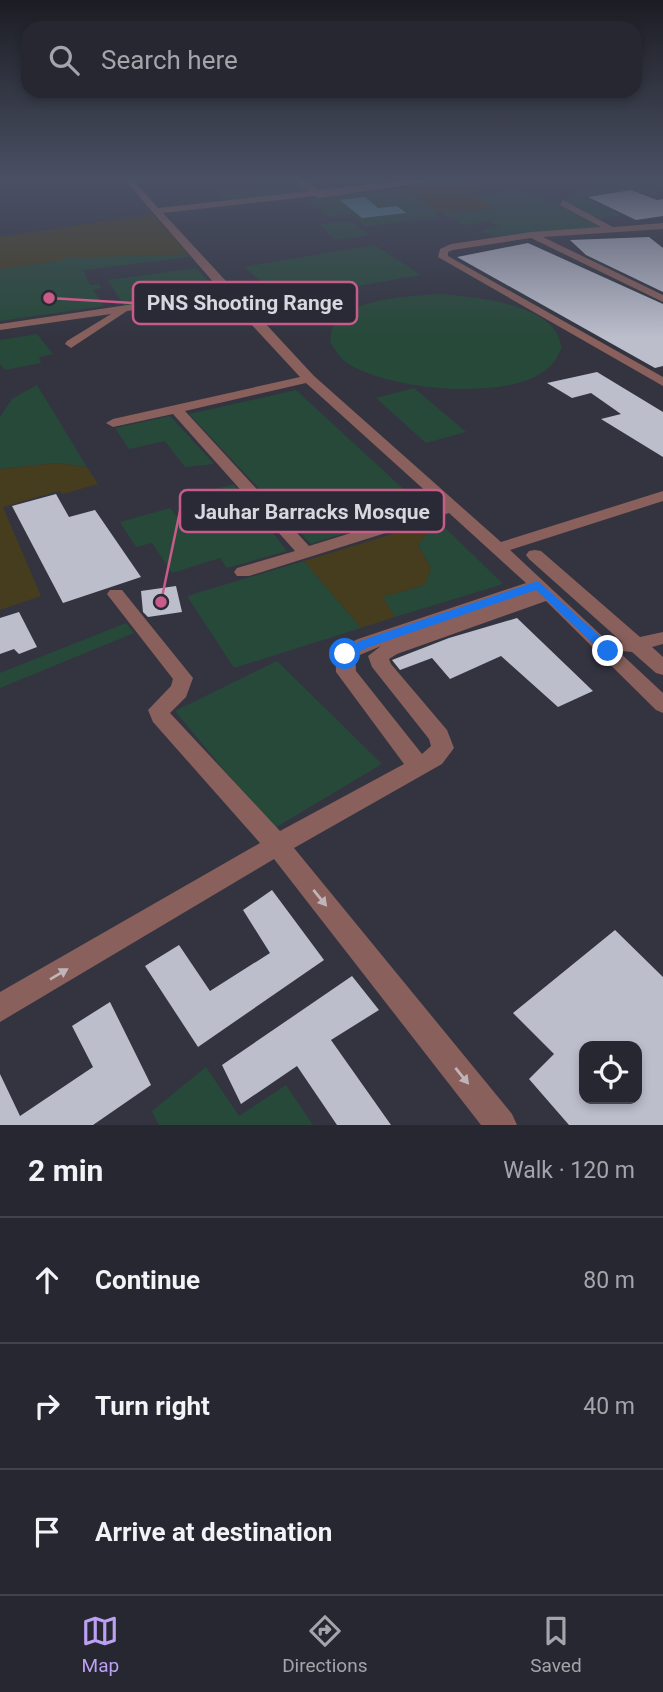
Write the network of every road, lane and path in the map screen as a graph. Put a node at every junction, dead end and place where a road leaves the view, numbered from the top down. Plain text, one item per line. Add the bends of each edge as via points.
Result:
1 (174, 232) edge
2 (583, 232) edge
3 (646, 232) edge
4 (531, 235) junction
5 (663, 240) edge
6 (229, 293) junction
7 (663, 299) edge
8 (128, 308) junction
9 (0, 327) edge
10 (71, 344) dead end
11 (309, 379) junction
12 (663, 382) edge
13 (176, 410) junction
14 (113, 423) dead end
15 (663, 496) edge
16 (452, 507) junction
17 (498, 548) junction
18 (306, 553) junction
19 (535, 555) dead end
20 (243, 572) dead end
21 (544, 590) junction
22 (116, 594) dead end
23 (663, 638) edge
24 (638, 644) junction
25 (608, 651) junction
26 (663, 668) edge
27 (663, 705) edge
28 (419, 767) junction
29 (277, 845) junction
30 (0, 1008) edge
31 (501, 1125) edge

1 - 6 street
2 - 4 street
3 - 5 street
4 - 7 street
4 - 12 street via 451,247 443,251 443,257
6 - 8 street
6 - 11 street
8 - 9 street
8 - 10 street
11 - 13 street
11 - 16 street
13 - 14 street
13 - 18 street
15 - 17 street
16 - 17 street
16 - 18 street
17 - 21 street
18 - 20 street
19 - 24 street
21 - 25 street
21 - 28 street via 378,656 439,736 443,748
21 - 28 street via 345,654 346,672
22 - 29 street via 183,678 184,684 159,710 161,716
23 - 24 street
24 - 25 street
24 - 26 street
25 - 27 street
28 - 29 street
30 -> 29 street
29 -> 31 street

